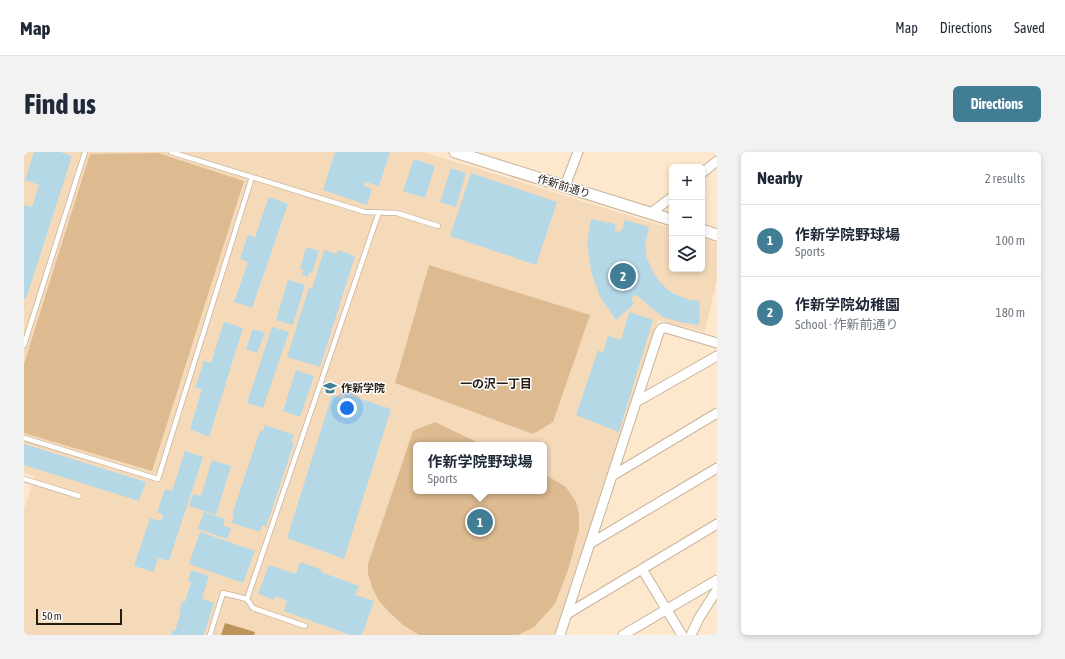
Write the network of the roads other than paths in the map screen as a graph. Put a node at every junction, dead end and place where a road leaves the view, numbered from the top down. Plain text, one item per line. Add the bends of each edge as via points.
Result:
1 (85, 152) edge
2 (171, 152) edge
3 (455, 152) edge
4 (578, 152) edge
5 (717, 161) edge
6 (705, 171) edge
7 (252, 177) junction
8 (565, 186) junction
9 (669, 199) edge
10 (379, 212) junction
11 (651, 214) junction
12 (669, 219) edge
13 (438, 226) dead end
14 (705, 231) edge
15 (717, 235) edge
16 (717, 344) edge
17 (24, 345) edge
18 (717, 356) edge
19 (636, 402) junction
20 (717, 413) edge
21 (24, 438) edge
22 (717, 468) edge
23 (612, 476) junction
24 (24, 479) edge
25 (79, 496) dead end
26 (717, 524) edge
27 (591, 543) junction
28 (642, 569) junction
29 (717, 580) edge
30 (717, 591) edge
31 (247, 599) junction
32 (667, 610) junction
33 (567, 614) junction
34 (305, 626) dead end
35 (210, 635) edge
36 (560, 635) edge
37 (624, 635) edge
38 (682, 635) edge
39 (691, 635) edge

1 - 17 lane
2 - 7 lane
3 - 8 street, 作新前通り
4 - 8 street
5 - 6 street
7 - 10 lane via 365,212
7 - 21 lane via 158,479
8 - 11 street, 作新前通り
9 - 11 street
10 - 13 lane via 397,213
10 - 31 lane
11 - 12 street, 作新前通り
14 - 15 street
16 - 19 street via 662,328
18 - 19 street
19 - 23 street
20 - 23 street
22 - 27 street
23 - 27 street
24 - 25 lane
26 - 28 street
27 - 33 street
28 - 32 street
28 - 33 street
29 - 32 street
30 - 39 street
31 - 34 lane via 252,608
31 - 35 lane via 223,593
32 - 37 street
32 - 38 street
33 - 36 street

